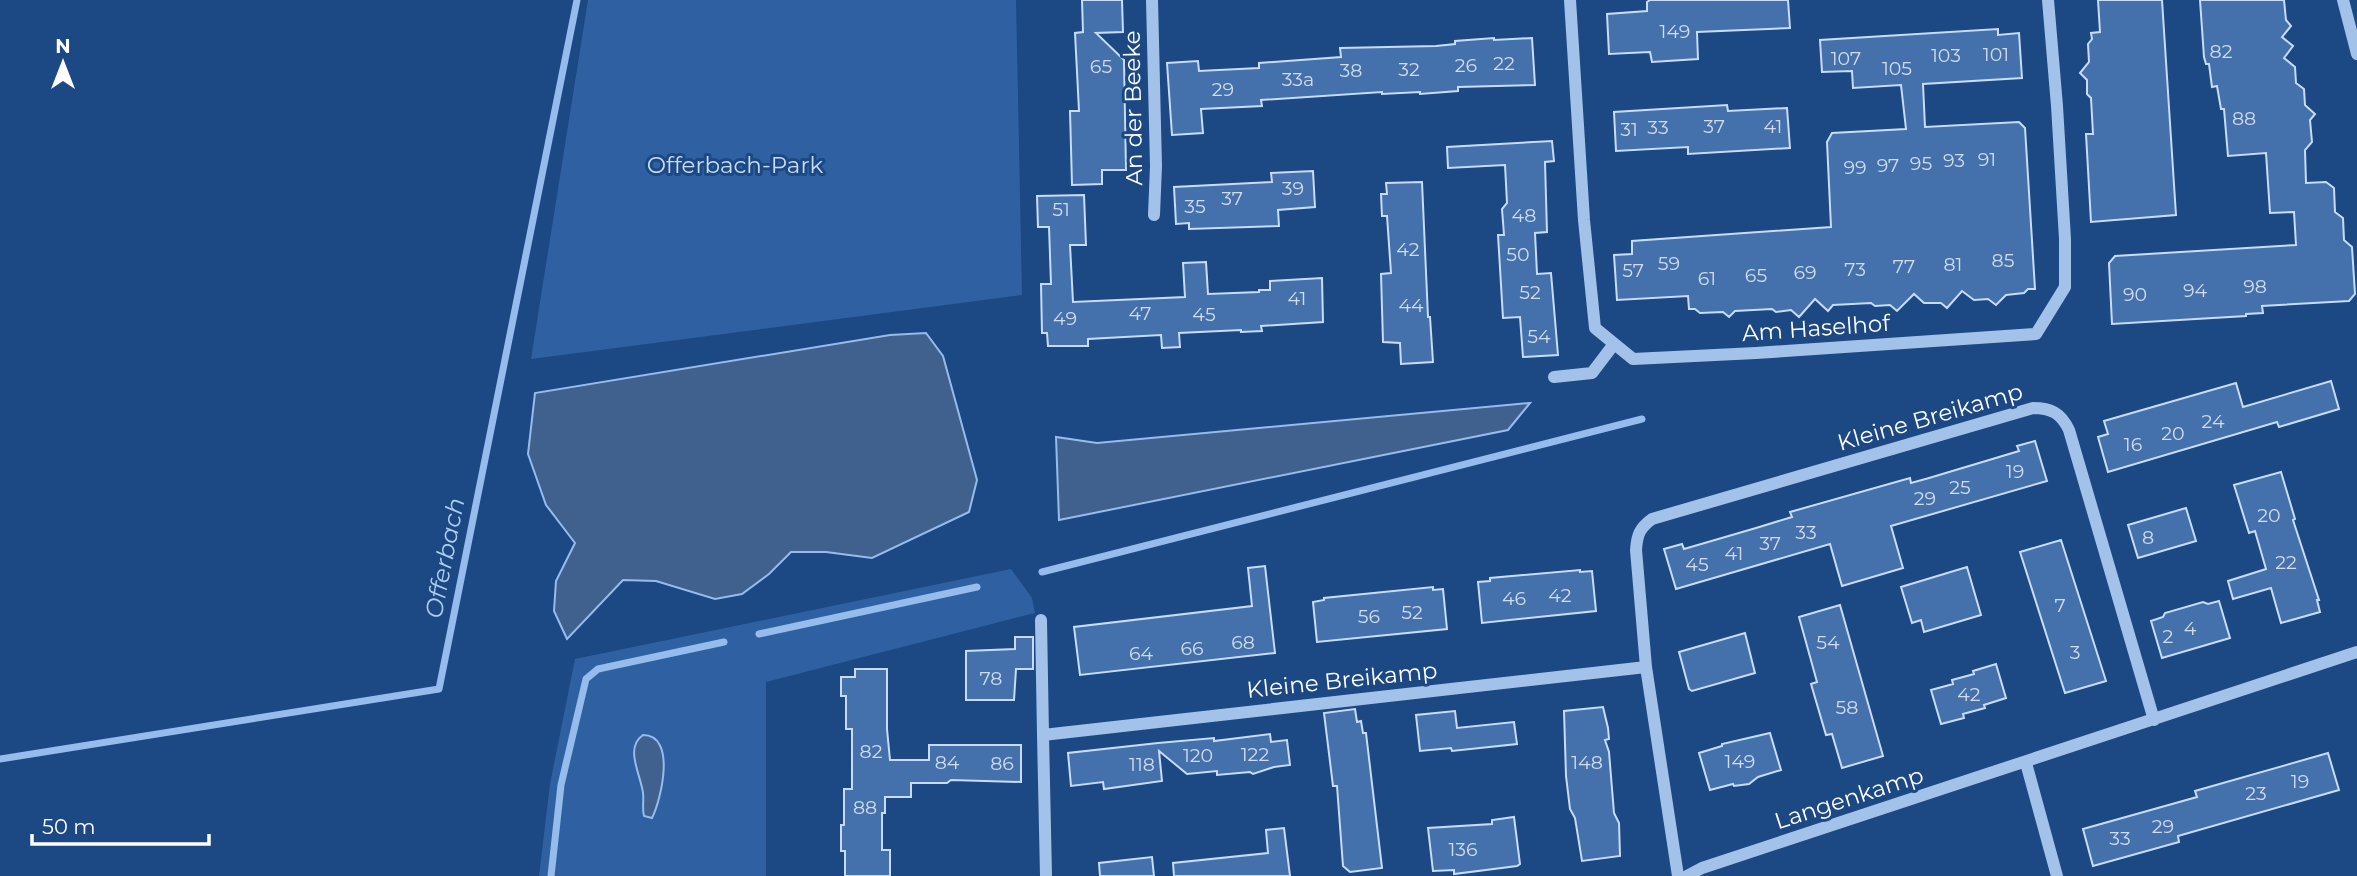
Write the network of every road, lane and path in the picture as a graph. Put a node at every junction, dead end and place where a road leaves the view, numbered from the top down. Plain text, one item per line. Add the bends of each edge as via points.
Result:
1 (1152, 0) edge
2 (1570, 0) edge
3 (2048, 0) edge
4 (2343, 0) edge
5 (2357, 54) edge
6 (1154, 215) dead end
7 (1614, 344) junction
8 (1554, 377) dead end
9 (1041, 620) dead end
10 (2357, 652) edge
11 (1646, 667) junction
12 (2154, 720) junction
13 (1044, 735) junction
14 (2026, 763) junction
15 (1046, 876) edge
16 (1678, 876) edge
17 (1687, 876) edge
18 (2057, 876) edge

1 - 6 street, An der Beeke
2 - 7 street, Am Haselhof via 1595,328
3 - 7 street, Am Haselhof via 2065,288 2036,334 1633,359
4 - 5 street
7 - 8 street via 1592,373
9 - 13 street
10 - 12 street, Langenkamp
11 - 12 street, Kleine Breikamp via 1636,538 1641,527 1653,519 2044,408 2055,411 2069,430
11 - 13 street, Kleine Breikamp
11 - 16 street, Kleine Breikamp
12 - 14 street, Langenkamp
13 - 15 street
14 - 17 street, Langenkamp
14 - 18 street

